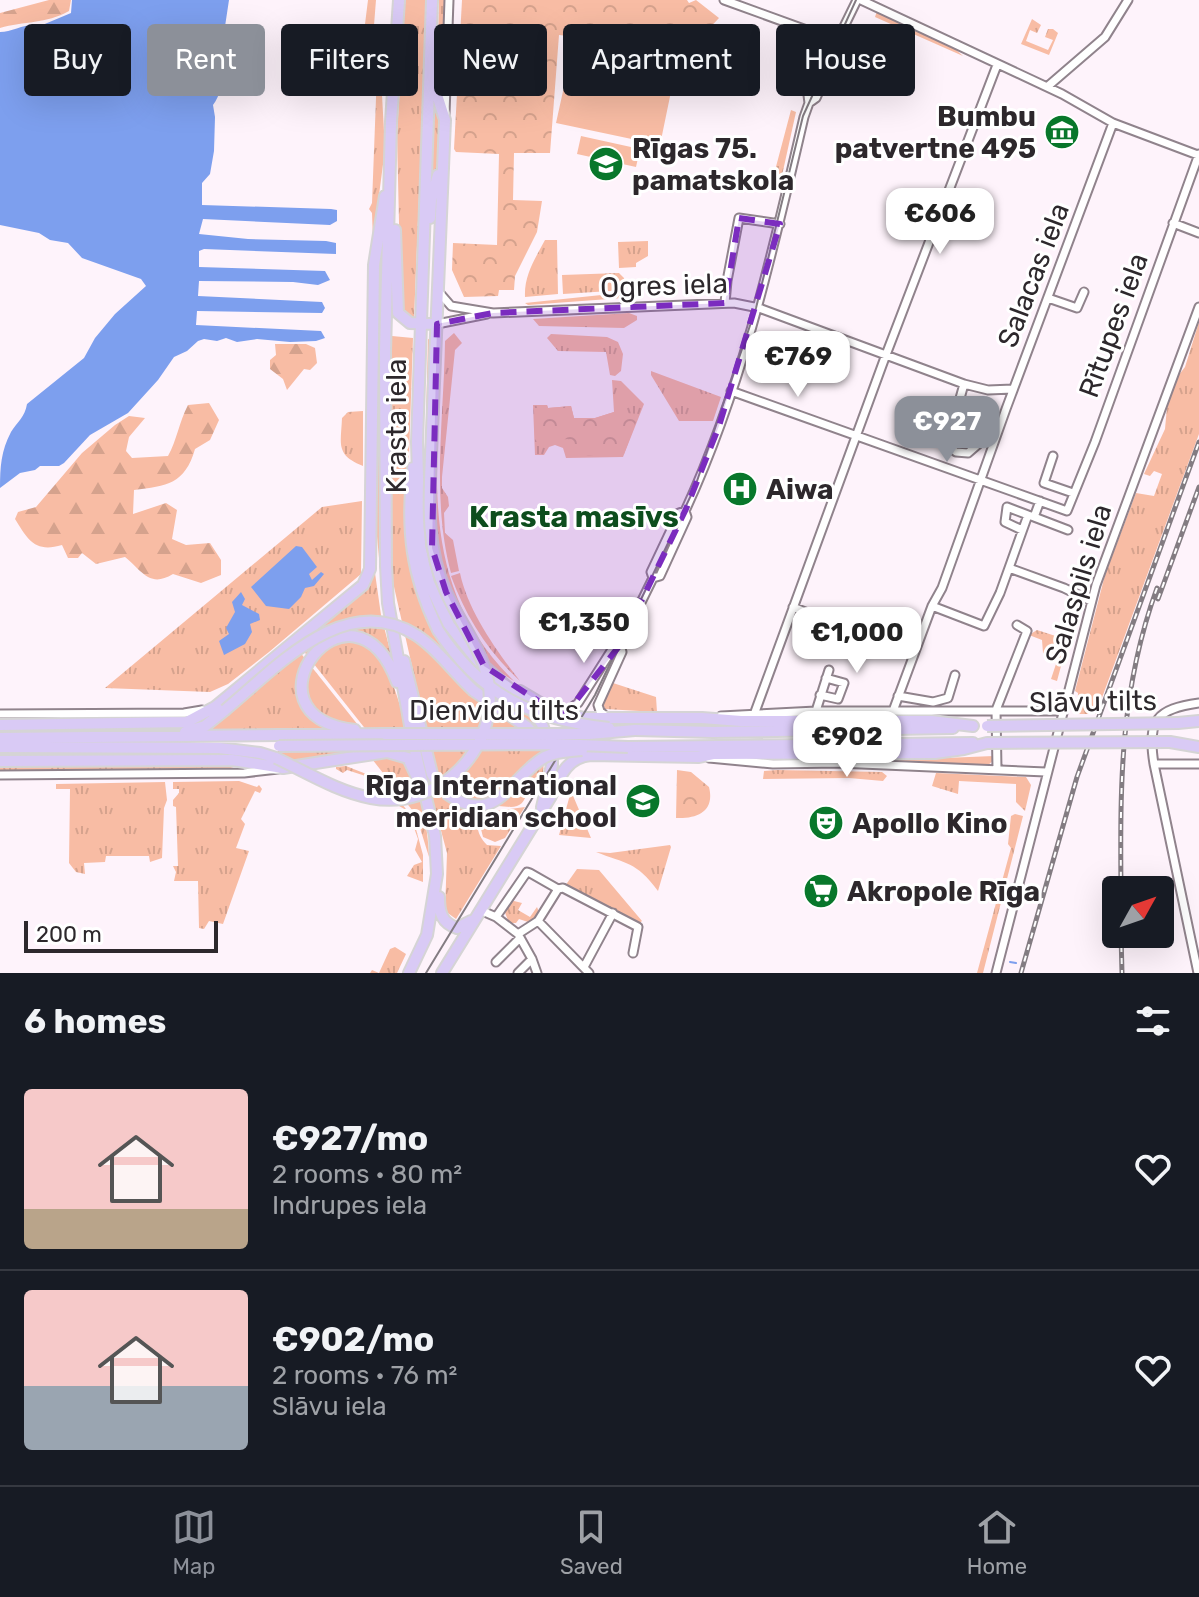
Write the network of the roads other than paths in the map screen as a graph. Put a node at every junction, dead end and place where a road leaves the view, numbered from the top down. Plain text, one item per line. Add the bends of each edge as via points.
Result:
1 (399, 0) edge
2 (432, 0) edge
3 (449, 0) edge
4 (724, 0) edge
5 (859, 0) edge
6 (1128, 0) edge
7 (790, 24) edge
8 (846, 24) edge
9 (997, 65) junction
10 (430, 67) junction
11 (1047, 87) junction
12 (817, 96) edge
13 (445, 120) junction
14 (1113, 123) junction
15 (1199, 155) edge
16 (444, 157) junction
17 (390, 166) junction
18 (1173, 223) junction
19 (780, 224) junction
20 (1199, 233) edge
21 (424, 260) junction
22 (438, 291) junction
23 (1084, 292) dead end
24 (1048, 298) junction
25 (725, 303) junction
26 (1199, 307) edge
27 (758, 308) junction
28 (493, 313) junction
29 (422, 324) junction
30 (437, 324) junction
31 (886, 354) junction
32 (964, 384) junction
33 (1013, 389) junction
34 (731, 391) junction
35 (1000, 426) junction
36 (856, 436) junction
37 (417, 442) junction
38 (1053, 456) dead end
39 (981, 480) junction
40 (1073, 493) junction
41 (1040, 501) junction
42 (1031, 516) junction
43 (370, 524) junction
44 (1022, 530) junction
45 (1068, 530) dead end
46 (1009, 568) junction
47 (1091, 601) junction
48 (388, 603) junction
49 (932, 606) junction
50 (793, 607) junction
51 (1017, 625) dead end
52 (396, 637) junction
53 (620, 645) junction
54 (913, 655) junction
55 (955, 675) dead end
56 (507, 685) junction
57 (820, 695) junction
58 (898, 696) junction
59 (1199, 703) edge
60 (222, 707) junction
61 (996, 710) junction
62 (816, 711) junction
63 (893, 711) junction
64 (1063, 711) junction
65 (409, 712) junction
66 (755, 712) junction
67 (0, 714) edge
68 (562, 714) junction
69 (607, 718) junction
70 (631, 718) junction
71 (702, 718) junction
72 (1199, 723) edge
73 (0, 725) edge
74 (973, 726) junction
75 (987, 726) joint
76 (635, 730) junction
77 (385, 734) junction
78 (119, 737) junction
79 (0, 738) edge
80 (279, 741) junction
81 (987, 743) junction
82 (1199, 744) edge
83 (0, 747) edge
84 (628, 747) junction
85 (219, 748) junction
86 (619, 756) junction
87 (699, 757) junction
88 (0, 761) edge
89 (1154, 764) junction
90 (1199, 764) edge
91 (283, 768) junction
92 (997, 769) junction
93 (1046, 772) junction
94 (0, 775) edge
95 (426, 803) junction
96 (542, 807) junction
97 (496, 883) junction
98 (437, 884) junction
99 (558, 889) junction
100 (510, 895) junction
101 (613, 913) junction
102 (478, 914) junction
103 (496, 917) junction
104 (538, 921) junction
105 (519, 936) junction
106 (633, 953) dead end
107 (532, 959) junction
108 (496, 962) dead end
109 (586, 970) edge
110 (409, 973) edge
111 (442, 973) edge
112 (518, 973) edge
113 (537, 973) edge
114 (996, 973) edge
115 (1198, 973) edge

1 - 17 highway, Krasta iela
2 - 10 highway, Krasta iela
3 - 13 street
4 - 7 street
5 - 8 street
5 - 9 street
6 - 11 street via 1105,37
9 - 11 street
9 - 31 street
10 - 13 highway
10 - 21 highway, Krasta iela
11 - 14 street
12 - 19 street via 804,117
13 - 16 highway
14 - 15 street
14 - 24 street, Salacas iela
15 - 18 street, Rītupes iela
16 - 21 highway via 431,200
16 - 22 highway
17 - 29 highway via 397,308 406,321
17 - 43 highway via 374,265
17 - 48 highway, Krasta iela via 385,352
18 - 20 street
18 - 40 street, Rītupes iela
19 - 25 street via 739,218
19 - 27 street
21 - 29 highway, Krasta iela
22 - 28 street, Ogres iela via 451,306
22 - 30 highway
23 - 24 street via 1077,308
24 - 33 street, Salacas iela
25 - 27 street, Ogres iela
25 - 28 street, Ogres iela
26 - 47 street, Salaspils iela
27 - 31 street, Ogres iela
27 - 34 street
28 - 30 street, Ogres iela
29 - 30 highway
29 - 37 highway, Krasta iela
30 - 85 highway, bridge via 429,525 446,592 483,662 489,686 487,720 475,751 441,785 392,800 358,795 260,753
31 - 32 street, Ogres iela
31 - 36 street
32 - 33 street, Ogres iela
32 - 35 street via 958,414 941,441 968,453
33 - 35 street, Salacas iela
34 - 36 street
34 - 53 street via 687,517
35 - 39 street, Salacas iela
36 - 39 street
36 - 50 street
37 - 56 highway, Krasta iela via 420,546 429,583 459,640
37 - 76 highway, bridge via 411,487 412,561 438,630 463,664 510,701 555,719
38 - 40 street via 1044,483
39 - 41 street
39 - 49 street, Salacas iela
40 - 41 street, Rītupes iela via 1067,511
41 - 42 street
42 - 44 street
42 - 44 street via 1007,507 1005,522
42 - 45 street
43 - 48 highway
43 - 60 highway via 370,569 363,585
44 - 46 street
46 - 47 street
46 - 49 street via 984,626
47 - 64 street, Salaspils iela
48 - 52 highway, Krasta iela
49 - 54 street, Salacas iela
50 - 54 street via 840,631
50 - 66 street
51 - 61 street via 1027,631
52 - 65 highway, Krasta iela
52 - 84 highway, bridge via 436,784 465,803 491,803 549,755
53 - 68 street via 578,703
53 - 69 street via 622,652 598,705
54 - 58 street, Salacas iela
55 - 58 street via 948,698 933,702
56 - 68 highway
56 - 96 highway, Krasta iela via 537,717 552,756
57 - 57 street via 828,674 844,683 838,699
57 - 62 street
58 - 63 street, Salacas iela
59 - 89 street via 1167,710 1155,722
60 - 67 street via 193,713
60 - 73 highway via 187,722
60 - 78 highway via 195,730
60 - 96 highway, bridge via 336,627 366,622 395,626 415,635 474,691 538,739 546,759
61 - 63 street
61 - 64 street
61 - 92 street
62 - 63 street
62 - 66 street
64 - 93 street, Salaspils iela
65 - 77 highway via 391,666 367,641 352,637 315,650 303,670 302,689 316,716 330,725
65 - 95 highway, Krasta iela
66 - 71 street
68 - 69 highway
69 - 70 highway
70 - 71 highway
70 - 86 highway via 613,721 606,730 607,744
71 - 74 highway
72 - 75 highway, Slāvu tilts, bridge
74 - 75 highway, Dienvidu tilts
74 - 76 highway, Dienvidu tilts
76 - 77 highway, Dienvidu tilts, bridge
77 - 80 highway, Dienvidu tilts
78 - 79 highway, Dienvidu tilts
78 - 80 highway, Dienvidu tilts
80 - 84 highway, Dienvidu tilts, bridge
80 - 85 highway, Dienvidu tilts
81 - 82 highway, Slāvu tilts, bridge
81 - 84 highway, Dienvidu tilts
81 - 87 highway via 935,753
83 - 85 highway
86 - 87 highway
86 - 96 highway via 576,758
87 - 92 street via 773,764
88 - 91 highway via 232,760
89 - 90 street
89 - 115 street
91 - 94 street via 244,773
91 - 95 highway via 395,753 412,763
92 - 93 street
93 - 114 street, Salaspils iela
95 - 98 highway, Krasta iela via 435,836
96 - 97 highway
97 - 100 street
97 - 102 highway
98 - 102 highway via 446,922 457,928
98 - 110 highway via 427,935
99 - 100 street via 527,872
99 - 101 street
99 - 104 street
100 - 103 street
101 - 106 street via 638,927
101 - 109 street
102 - 103 street
102 - 111 highway
103 - 105 street
104 - 105 street
104 - 109 street
105 - 107 street
105 - 108 street
107 - 112 street
107 - 113 street

